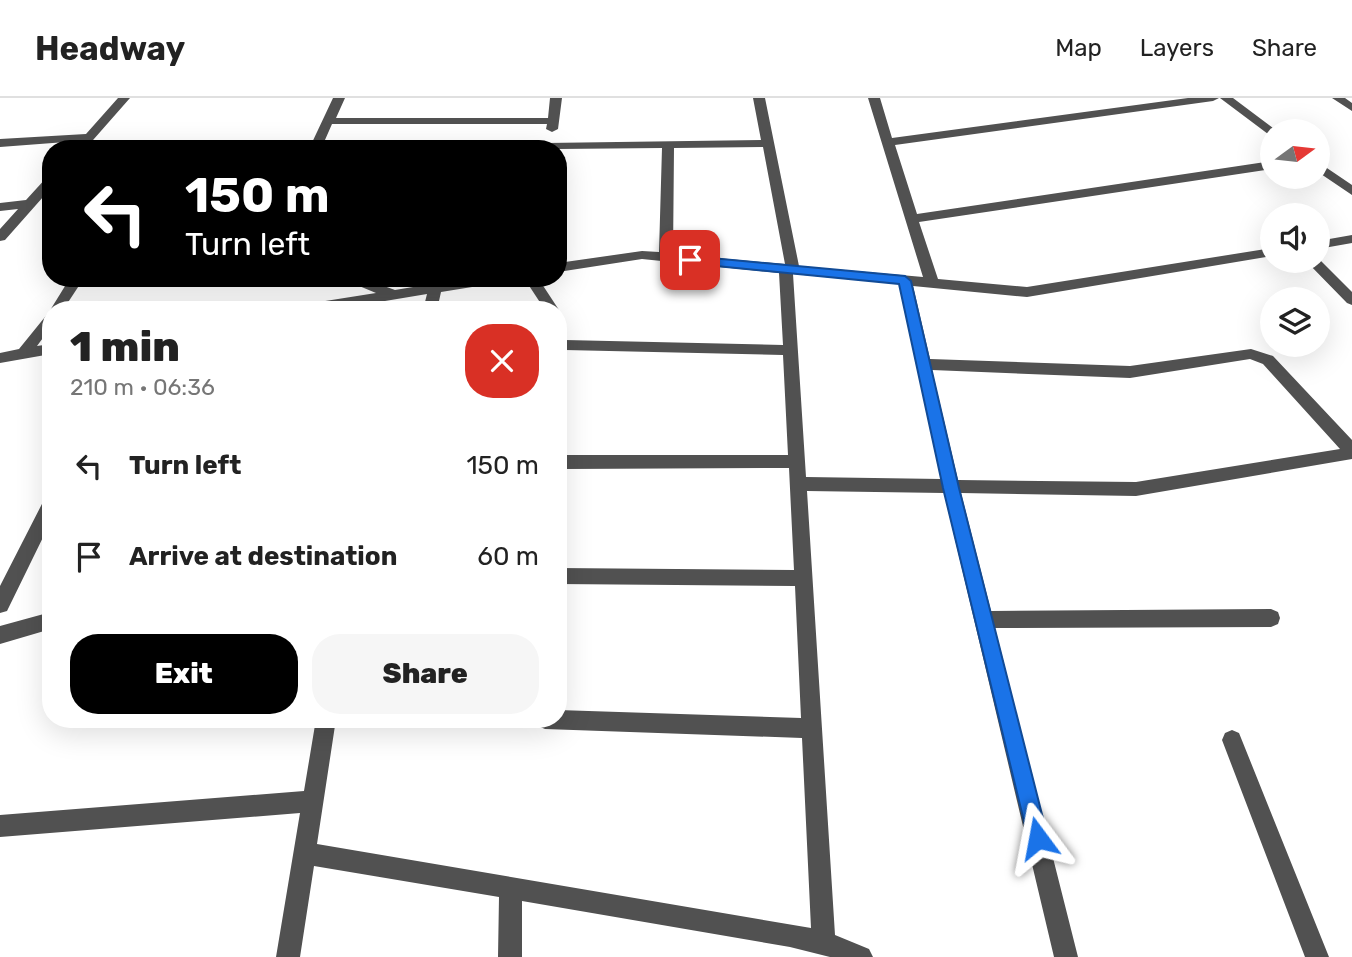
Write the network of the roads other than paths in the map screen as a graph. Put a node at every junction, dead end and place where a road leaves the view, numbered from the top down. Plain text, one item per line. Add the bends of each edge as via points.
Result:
1 (124, 98) edge
2 (339, 98) edge
3 (556, 98) edge
4 (759, 98) edge
5 (874, 98) edge
6 (1213, 98) edge
7 (1226, 98) edge
8 (328, 121) junction
9 (553, 121) junction
10 (1260, 123) edge
11 (89, 137) junction
12 (42, 140) edge
13 (44, 140) edge
14 (86, 140) edge
15 (319, 140) edge
16 (551, 140) edge
17 (888, 142) junction
18 (0, 143) edge
19 (768, 143) junction
20 (668, 144) junction
21 (567, 147) edge
22 (1260, 167) edge
23 (1330, 175) edge
24 (42, 190) edge
25 (1352, 191) edge
26 (29, 204) junction
27 (0, 207) edge
28 (912, 219) junction
29 (0, 237) edge
30 (1352, 239) edge
31 (1330, 243) edge
32 (1260, 254) edge
33 (666, 257) junction
34 (567, 267) edge
35 (789, 269) junction
36 (1325, 273) edge
37 (905, 281) junction
38 (932, 283) junction
39 (371, 287) edge
40 (441, 287) edge
41 (435, 288) junction
42 (394, 295) junction
43 (1352, 300) edge
44 (356, 301) edge
45 (432, 301) edge
46 (42, 329) edge
47 (567, 345) edge
48 (791, 350) junction
49 (42, 351) edge
50 (24, 354) junction
51 (0, 358) edge
52 (923, 364) junction
53 (1352, 452) edge
54 (797, 461) junction
55 (567, 462) edge
56 (798, 484) junction
57 (951, 488) junction
58 (42, 521) edge
59 (567, 576) edge
60 (804, 579) junction
61 (0, 605) edge
62 (1271, 618) dead end
63 (984, 620) junction
64 (42, 623) edge
65 (0, 635) edge
66 (567, 720) edge
67 (324, 728) edge
68 (812, 728) junction
69 (1232, 740) dead end
70 (312, 801) junction
71 (0, 826) edge
72 (304, 853) junction
73 (511, 888) junction
74 (824, 943) junction
75 (288, 957) edge
76 (510, 957) edge
77 (861, 957) edge
78 (1066, 957) edge
79 (1317, 957) edge

1 - 11 street
2 - 8 street
3 - 9 street
4 - 19 street
5 - 17 street
6 - 17 street
7 - 10 street
8 - 9 street
8 - 15 street
9 - 16 street
11 - 13 street
11 - 14 street
12 - 18 street
17 - 28 street
19 - 20 street
19 - 35 street
20 - 21 street
20 - 33 street
22 - 28 street
23 - 25 street
24 - 26 street
26 - 27 street
26 - 29 street
28 - 38 street
30 - 31 street
32 - 38 street via 1027,292
33 - 34 street via 642,255
33 - 35 street
35 - 37 street
35 - 48 street
36 - 43 street
37 - 38 street
37 - 52 street
39 - 42 street
40 - 41 street
41 - 42 street
41 - 45 street
42 - 44 street
46 - 50 street
47 - 48 street
48 - 54 street
49 - 50 street
50 - 51 street
52 - 53 street via 1130,372 1251,354 1268,360
52 - 57 street
53 - 57 street via 1136,489
54 - 55 street
54 - 56 street
56 - 57 street
56 - 60 street
57 - 63 street
58 - 61 street
59 - 60 street
60 - 68 street
62 - 63 street
63 - 78 street
64 - 65 street
66 - 68 street
67 - 70 street
68 - 74 street
69 - 79 street
70 - 71 street
70 - 72 street
72 - 73 street
72 - 75 street
73 - 74 street
73 - 76 street
74 - 77 street

